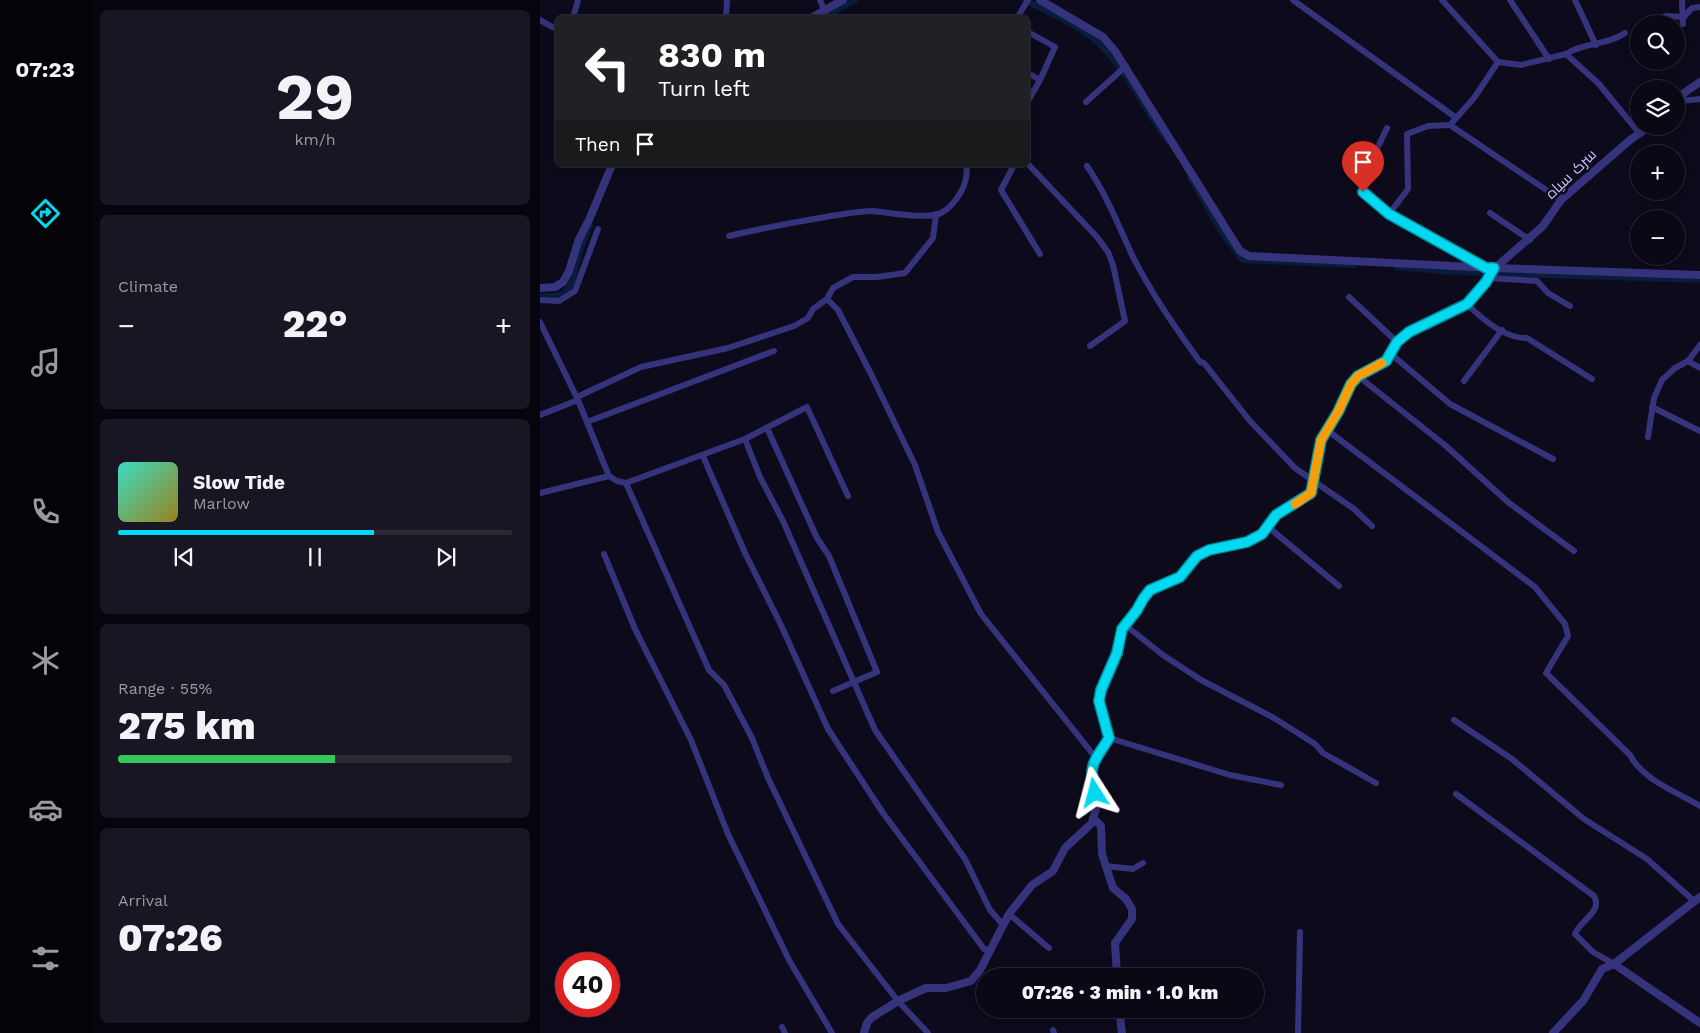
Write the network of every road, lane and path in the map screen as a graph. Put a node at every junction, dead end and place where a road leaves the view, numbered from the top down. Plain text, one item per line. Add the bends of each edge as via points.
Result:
1 (578, 0) edge
2 (727, 0) edge
3 (820, 0) edge
4 (843, 0) edge
5 (1040, 0) edge
6 (1293, 0) edge
7 (1442, 0) edge
8 (1510, 0) edge
9 (1575, 0) edge
10 (1682, 0) edge
11 (1027, 2) edge
12 (1054, 4) edge
13 (1700, 7) edge
14 (824, 10) junction
15 (574, 15) edge
16 (726, 15) edge
17 (816, 15) edge
18 (1019, 15) edge
19 (1684, 15) edge
20 (1685, 15) edge
21 (540, 20) edge
22 (555, 28) edge
23 (1030, 33) edge
24 (1625, 33) dead end
25 (1596, 45) junction
26 (1566, 54) junction
27 (1549, 59) junction
28 (1498, 62) junction
29 (1122, 69) junction
30 (1030, 74) edge
31 (1040, 80) junction
32 (1700, 82) edge
33 (1685, 92) edge
34 (1030, 98) edge
35 (1700, 99) edge
36 (1086, 102) dead end
37 (1685, 102) edge
38 (1455, 117) junction
39 (1630, 122) edge
40 (1450, 125) junction
41 (1387, 128) dead end
42 (1639, 135) edge
43 (1030, 166) edge
44 (1087, 166) dead end
45 (611, 167) edge
46 (966, 167) edge
47 (1013, 167) edge
48 (1561, 200) junction
49 (1490, 213) dead end
50 (936, 214) junction
51 (1389, 214) junction
52 (598, 229) dead end
53 (729, 236) dead end
54 (1530, 240) junction
55 (1040, 254) dead end
56 (1491, 272) junction
57 (1700, 275) edge
58 (540, 288) edge
59 (1349, 297) dead end
60 (827, 299) junction
61 (540, 300) edge
62 (1467, 304) junction
63 (1570, 306) dead end
64 (540, 322) edge
65 (1502, 330) junction
66 (1397, 342) junction
67 (1700, 345) edge
68 (1090, 346) dead end
69 (774, 350) dead end
70 (1391, 354) junction
71 (1688, 361) junction
72 (1700, 368) edge
73 (1358, 376) junction
74 (1592, 379) dead end
75 (1464, 381) dead end
76 (577, 398) junction
77 (1652, 408) junction
78 (540, 415) edge
79 (587, 422) junction
80 (767, 428) junction
81 (1327, 430) junction
82 (1700, 431) edge
83 (1648, 437) dead end
84 (745, 439) junction
85 (703, 456) junction
86 (1553, 459) dead end
87 (609, 476) junction
88 (1314, 482) junction
89 (626, 484) junction
90 (540, 493) edge
91 (848, 496) dead end
92 (1267, 526) junction
93 (1372, 526) dead end
94 (1574, 551) dead end
95 (604, 554) dead end
96 (1339, 586) dead end
97 (1125, 625) junction
98 (853, 681) junction
99 (833, 691) dead end
100 (1454, 720) dead end
101 (1109, 738) junction
102 (1096, 758) junction
103 (1376, 783) dead end
104 (1281, 785) dead end
105 (1456, 794) dead end
106 (1700, 806) edge
107 (1093, 818) junction
108 (1143, 863) dead end
109 (1106, 866) junction
110 (1697, 899) edge
111 (1009, 914) junction
112 (1004, 926) junction
113 (1300, 932) dead end
114 (1049, 948) dead end
115 (990, 950) junction
116 (1614, 964) junction
117 (1117, 968) edge
118 (898, 1001) junction
119 (1120, 1018) edge
120 (1700, 1023) edge
121 (832, 1033) edge
122 (864, 1033) edge
123 (928, 1033) edge
124 (1122, 1033) edge
125 (1298, 1033) edge
126 (1553, 1033) edge

1 - 15 street
2 - 16 street
3 - 14 street
4 - 14 street
5 - 12 street
6 - 38 street
7 - 28 street
8 - 27 street
9 - 25 street
10 - 19 street
11 - 18 street
12 - 29 street via 1103,37
13 - 20 street via 1692,8
14 - 17 street
21 - 22 street
23 - 31 street via 1055,47
24 - 25 street via 1613,41
25 - 26 street
26 - 27 street
26 - 39 street via 1599,84
27 - 28 street via 1521,64
28 - 38 street via 1471,102
29 - 36 street
29 - 56 street via 1240,251 1249,256
30 - 31 street
31 - 34 street
32 - 33 street
35 - 37 street
38 - 40 street
40 - 48 street
40 - 51 street via 1428,126 1407,134 1408,189
41 - 51 street via 1377,149 1380,157 1363,192
42 - 48 street, سرک سیاه
43 - 68 street via 1097,237 1113,265 1125,321
44 - 88 street via 1101,186 1132,254 1173,324 1200,362 1250,421 1295,468
45 - 58 street via 566,276 555,287
46 - 50 street via 960,193 950,206
47 - 55 street via 1001,190
48 - 54 street, سرک سیاه
49 - 54 street
50 - 53 street via 850,213
50 - 60 street via 933,238 905,273 853,277 833,288
51 - 56 street
52 - 61 street via 575,291 559,301
54 - 56 street, سرک سیاه
56 - 57 street
56 - 62 street, سرک سیاه
56 - 63 street via 1537,281 1548,294
59 - 66 street
60 - 76 street via 813,309 808,318 794,326 728,348 641,367
60 - 102 street via 838,310 911,456 938,532 981,614
62 - 65 street
62 - 66 street via 1418,326
64 - 76 street
65 - 74 street via 1515,338 1527,338
65 - 75 street
66 - 70 street
67 - 71 street
69 - 79 street
70 - 73 street via 1378,367
70 - 86 street via 1450,404
71 - 72 street
71 - 77 street via 1662,380
73 - 81 street
73 - 94 street via 1446,446 1509,503
76 - 78 street
76 - 79 street
77 - 82 street
77 - 83 street
79 - 87 street
80 - 84 street
80 - 91 street via 808,407
80 - 98 street via 817,538 829,556 877,672
81 - 88 street via 1318,452
81 - 106 street via 1535,587 1565,624 1568,636 1546,673 1630,755 1635,765
84 - 85 street
84 - 98 street
85 - 89 street
85 - 115 street via 828,729 883,813 984,949
87 - 89 street
87 - 90 street
88 - 92 street via 1311,493 1276,515
88 - 93 street via 1354,509
89 - 118 street via 709,670 724,685 752,738 838,924
92 - 96 street
92 - 97 street via 1262,534 1247,542 1209,550 1197,556 1180,577 1150,590
95 - 121 street via 635,629 691,740 728,834 789,960
97 - 101 street via 1099,701
97 - 103 street via 1201,680 1274,718 1324,753
98 - 99 street
98 - 112 street via 875,730 965,859 985,902
100 - 110 street via 1512,759 1584,819 1647,859
101 - 102 street
101 - 104 street via 1230,775
102 - 107 street via 1091,774 1096,808
105 - 116 street via 1594,896 1597,901 1595,909 1575,934 1593,952
107 - 109 street via 1101,826
107 - 111 street via 1085,831 1065,848 1052,871 1032,885
108 - 109 street via 1133,870
109 - 117 street via 1112,888 1126,898 1132,909 1132,919 1115,943
110 - 116 street
111 - 112 street
111 - 114 street
112 - 115 street
113 - 125 street
115 - 118 street via 971,981 946,988 926,988
116 - 120 street
116 - 126 street via 1602,969 1584,1001
118 - 122 street via 871,1018
118 - 123 street
119 - 124 street

